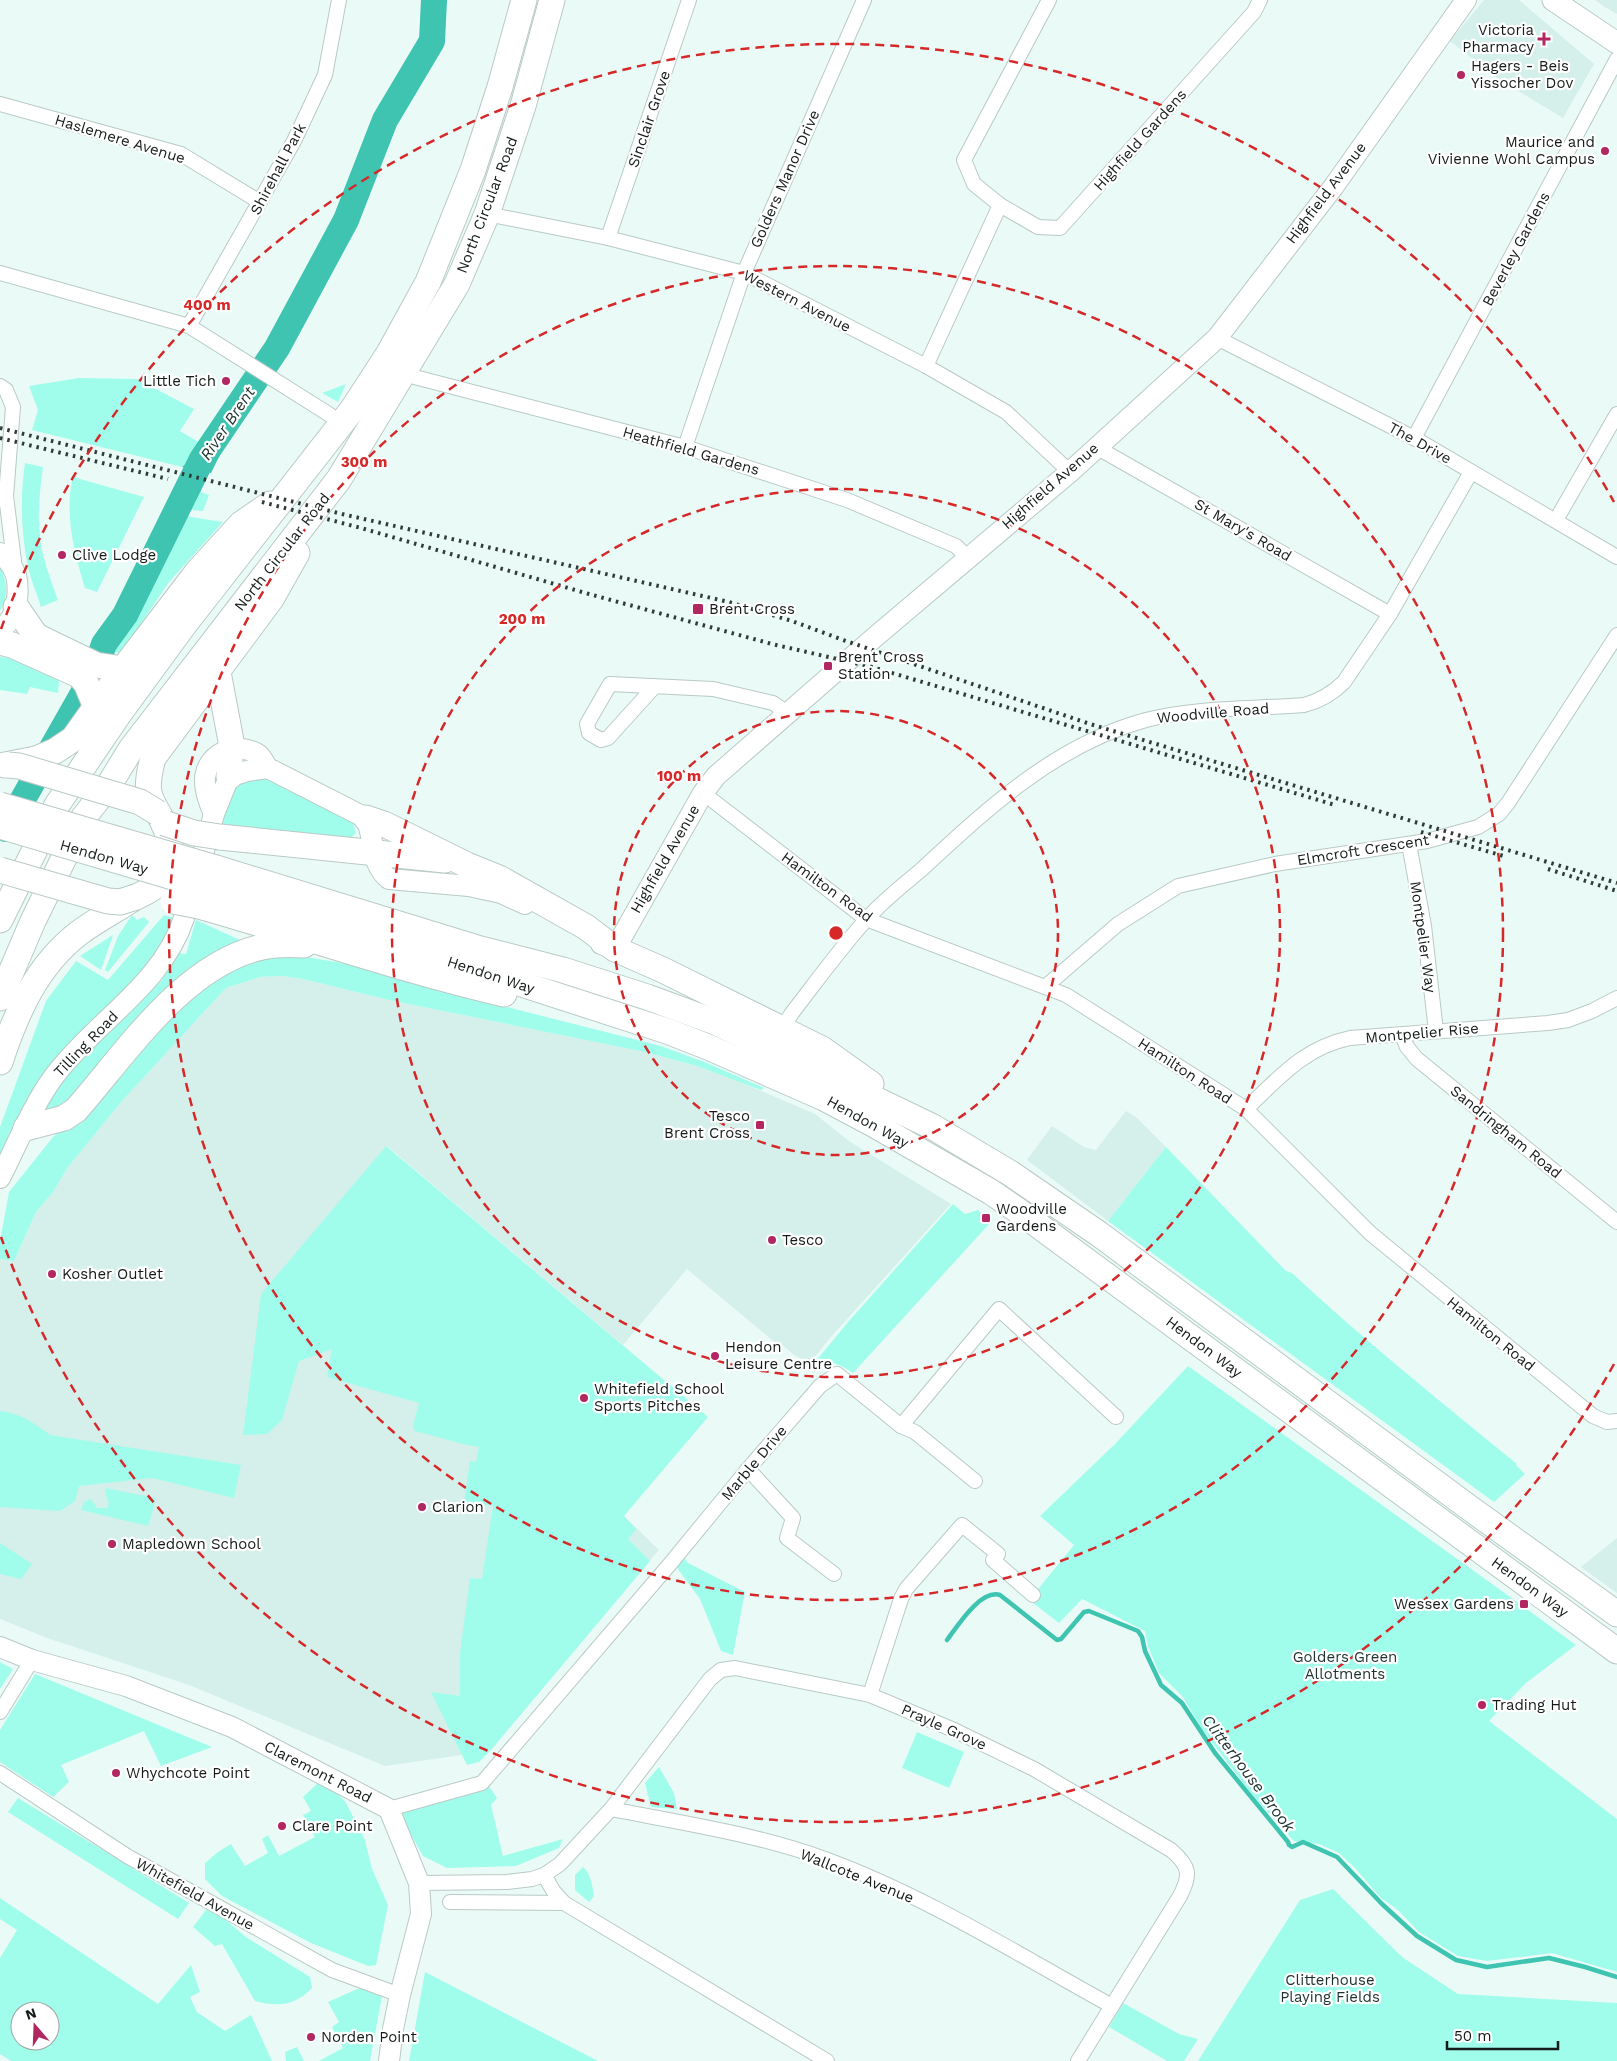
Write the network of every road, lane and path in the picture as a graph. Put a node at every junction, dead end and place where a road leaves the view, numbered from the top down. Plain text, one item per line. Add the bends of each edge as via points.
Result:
1 (524, 0) edge
2 (552, 0) edge
3 (689, 0) edge
4 (864, 0) edge
5 (1049, 0) edge
6 (1260, 0) edge
7 (1466, 0) edge
8 (1553, 0) edge
9 (335, 1) edge
10 (1617, 43) edge
11 (1617, 60) edge
12 (0, 104) edge
13 (260, 202) junction
14 (1000, 205) junction
15 (487, 214) junction
16 (608, 238) junction
17 (0, 273) edge
18 (744, 273) junction
19 (189, 326) junction
20 (1217, 338) junction
21 (926, 366) junction
22 (404, 374) junction
23 (0, 386) edge
24 (1617, 414) edge
25 (330, 415) dead end
26 (1414, 438) junction
27 (685, 447) junction
28 (1096, 447) junction
29 (1070, 472) junction
30 (1471, 472) junction
31 (339, 479) junction
32 (288, 491) junction
33 (3, 501) edge
34 (1556, 520) junction
35 (0, 552) edge
36 (1617, 557) edge
37 (968, 558) junction
38 (16, 575) junction
39 (16, 607) junction
40 (1390, 614) junction
41 (0, 629) edge
42 (1617, 635) edge
43 (0, 642) edge
44 (77, 664) junction
45 (123, 669) junction
46 (218, 672) junction
47 (655, 686) junction
48 (96, 708) junction
49 (789, 714) junction
50 (231, 749) junction
51 (4, 765) edge
52 (268, 768) junction
53 (229, 777) junction
54 (703, 793) junction
55 (0, 805) edge
56 (161, 818) junction
57 (366, 818) junction
58 (217, 825) junction
59 (0, 826) edge
60 (1409, 844) junction
61 (374, 852) junction
62 (467, 865) junction
63 (0, 870) edge
64 (202, 887) junction
65 (134, 898) junction
66 (866, 919) junction
67 (0, 920) edge
68 (334, 948) junction
69 (615, 949) junction
70 (1046, 987) junction
71 (0, 998) edge
72 (1617, 998) edge
73 (782, 1028) junction
74 (667, 1031) junction
75 (1436, 1031) junction
76 (1402, 1035) junction
77 (0, 1062) edge
78 (1246, 1109) junction
79 (933, 1127) junction
80 (26, 1128) junction
81 (0, 1178) edge
82 (1617, 1222) edge
83 (1116, 1417) dead end
84 (1617, 1421) edge
85 (901, 1426) junction
86 (748, 1469) junction
87 (975, 1481) dead end
88 (834, 1574) dead end
89 (1033, 1595) dead end
90 (1617, 1614) edge
91 (0, 1647) edge
92 (1617, 1651) edge
93 (32, 1660) junction
94 (870, 1695) junction
95 (0, 1712) edge
96 (0, 1773) edge
97 (389, 1809) junction
98 (611, 1809) junction
99 (544, 1875) junction
100 (419, 1883) junction
101 (450, 1902) dead end
102 (564, 1903) junction
103 (400, 1995) junction
104 (1112, 2006) junction
105 (389, 2061) edge
106 (827, 2061) edge
107 (1078, 2061) edge

1 - 32 highway, North Circular Road via 473,170 428,282 389,353 352,410
2 - 15 highway, North Circular Road via 524,106
3 - 16 street, Sinclair Grove
4 - 18 street, Golders Manor Drive
5 - 14 street, Highfield Gardens via 964,160 974,184
6 - 14 street, Highfield Gardens via 1254,12 1060,228 1038,227
7 - 20 street, Highfield Avenue via 1334,186
8 - 10 main road
9 - 13 street, Shirehall Park via 325,75
11 - 26 street, Beverley Gardens
12 - 13 street, Haslemere Avenue via 182,154
13 - 19 street, Shirehall Park
14 - 21 street
15 - 16 street, Western Avenue
15 - 22 highway, North Circular Road via 457,284
16 - 18 street, Western Avenue
17 - 19 street
18 - 21 street, Western Avenue
18 - 27 street, Golders Manor Drive
19 - 25 street
20 - 26 street, The Drive
20 - 28 street, Highfield Avenue
21 - 29 street, Western Avenue via 1006,412
22 - 27 street, Heathfield Gardens
22 - 31 highway, North Circular Road
23 - 33 street via 6,390 13,408
24 - 34 street
26 - 30 street, The Drive
27 - 37 street, Heathfield Gardens via 847,500 956,546
28 - 29 street, Highfield Avenue
28 - 40 street, St Mary's Road
29 - 37 street, Highfield Avenue
30 - 34 street, The Drive
30 - 40 street, Woodville Road
31 - 46 highway via 271,599
31 - 71 highway, North Circular Road via 131,749 84,817
32 - 45 highway via 242,524 198,571
32 - 67 highway, North Circular Road via 121,711 57,805
33 - 38 street
34 - 36 street, The Drive
35 - 38 street
37 - 49 street, Highfield Avenue
38 - 39 street
39 - 41 street via 11,620
39 - 44 highway via 36,636
40 - 66 street, Woodville Road via 1344,682 1317,702 1304,706 1199,711 1147,720 1112,731 1066,754 1008,792
42 - 60 street, Elmcroft Crescent via 1499,814 1468,830
43 - 44 highway
44 - 45 highway
44 - 48 highway via 79,675 86,683
45 - 48 highway
46 - 50 highway
46 - 56 highway via 153,758 149,792
47 - 47 street via 610,684 587,724 589,733 601,740 608,738
47 - 49 street via 713,690 773,703
48 - 51 highway via 74,739 55,751 36,759
49 - 54 street, Highfield Avenue via 716,776
50 - 52 street via 257,755
50 - 53 highway
50 - 58 street via 214,757 205,776 208,800
51 - 56 highway, bridge via 19,766 140,802
52 - 53 street via 247,770
52 - 57 street
53 - 58 street, Tilling Road
54 - 66 street, Hamilton Road
54 - 69 street, Highfield Avenue
55 - 64 highway, Hendon Way, bridge
56 - 58 highway, bridge via 194,833
56 - 65 highway, bridge via 168,834 170,868 164,880
57 - 61 street
57 - 62 highway
58 - 61 highway
58 - 64 street, Tilling Road
59 - 64 highway, Hendon Way, bridge
60 - 70 street, Elmcroft Crescent via 1275,864 1178,886 1118,924
60 - 75 street, Montpelier Way via 1424,926
61 - 62 highway via 435,858
61 - 69 street via 381,872 389,878 469,886 501,893 582,936
62 - 69 highway via 545,903
63 - 65 highway, bridge via 108,901
64 - 65 highway, bridge via 173,901
64 - 68 highway
64 - 74 highway, Hendon Way via 469,967
64 - 79 highway, Hendon Way via 477,948 563,970 647,997 715,1022
64 - 80 street, Tilling Road via 174,942 154,972 55,1075
65 - 77 highway via 79,933 41,971 29,991
66 - 70 street, Hamilton Road
66 - 73 street
68 - 74 highway via 462,984
68 - 80 highway via 261,947 209,970 186,986 147,1027 76,1110 64,1118
69 - 73 highway
70 - 78 street, Hamilton Road via 1066,995
72 - 75 street, Montpelier Rise via 1568,1020
73 - 79 highway via 822,1049
74 - 92 highway, Hendon Way via 824,1098 991,1192
75 - 76 street, Montpelier Rise
76 - 78 street, Montpelier Rise via 1350,1038 1317,1049 1300,1059
76 - 82 street, Sandringham Road via 1417,1059
78 - 84 street, Hamilton Road via 1370,1233 1412,1270 1593,1416 1607,1422
79 - 90 highway, Hendon Way via 1010,1173 1099,1234
80 - 81 street, Tilling Road
83 - 85 street via 999,1309
85 - 86 street, Marble Drive via 837,1374 820,1386
85 - 87 street via 915,1432
86 - 88 street via 793,1518 787,1538
86 - 97 street, Marble Drive via 482,1783
89 - 94 street via 993,1560 998,1554 962,1525 906,1589
91 - 93 street, Claremont Road
93 - 95 street
93 - 97 street, Claremont Road via 126,1686 232,1727
94 - 98 street, Prayle Grove via 735,1668 721,1670 710,1679
94 - 104 street, Prayle Grove via 954,1730 1034,1769 1180,1858 1187,1869 1187,1883
96 - 103 street, Whitefield Avenue via 127,1856 323,1966
97 - 100 street, Claremont Road
98 - 99 street, Prayle Grove via 560,1864
98 - 104 street, Wallcote Avenue via 757,1838 825,1859 898,1889
99 - 100 street, Prayle Grove via 507,1882
99 - 102 street
100 - 103 street, Claremont Road via 421,1914
101 - 102 street
102 - 106 street
103 - 105 street, Claremont Road
104 - 107 street, Prayle Grove

